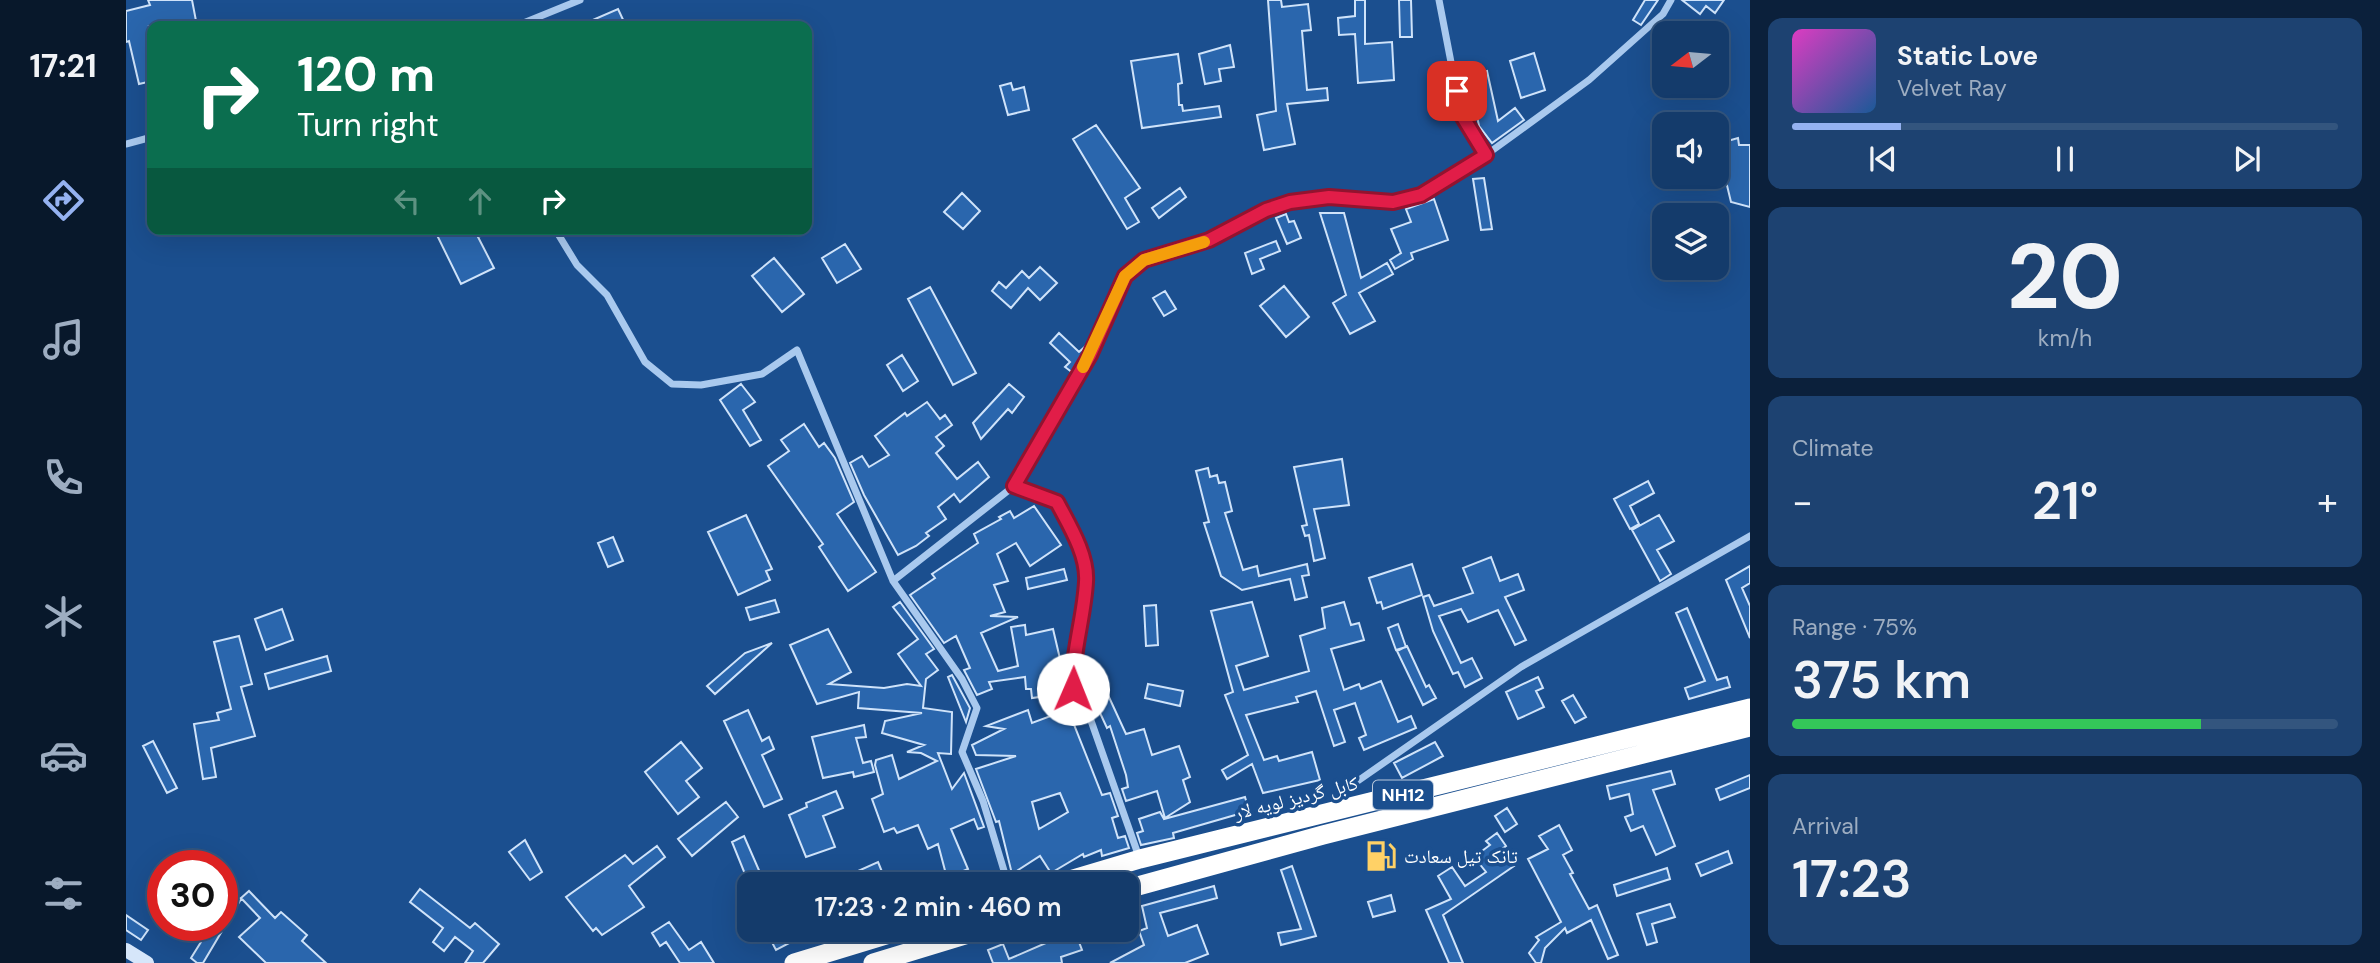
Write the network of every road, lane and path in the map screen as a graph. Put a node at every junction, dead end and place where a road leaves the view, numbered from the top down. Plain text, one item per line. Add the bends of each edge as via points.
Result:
1 (580, 0) edge
2 (1439, 0) edge
3 (1671, 0) edge
4 (534, 21) edge
5 (147, 138) edge
6 (126, 144) edge
7 (1486, 155) junction
8 (558, 235) edge
9 (1014, 486) junction
10 (1750, 536) edge
11 (893, 581) junction
12 (1750, 708) edge
13 (1750, 727) edge
14 (1322, 816) junction
15 (1140, 859) junction
16 (1004, 872) edge
17 (1096, 872) edge
18 (1139, 886) edge
19 (863, 942) edge
20 (942, 942) edge
21 (126, 950) edge
22 (147, 963) edge
23 (794, 963) edge
24 (873, 963) edge

1 - 4 street
2 - 7 street via 1461,114
3 - 7 street via 1663,14 1589,80
5 - 6 street
7 - 9 street via 1421,195 1393,202 1329,197 1290,202 1209,240 1144,260 1125,276 1090,355
8 - 11 street via 576,265 607,295 645,362 672,384 701,385 762,374 797,349
9 - 11 street
9 - 15 street via 1057,502 1077,540 1087,580 1072,660 1074,699 1089,715
10 - 14 street via 1521,667 1352,785
11 - 16 street via 977,708 962,752
12 - 14 highway, کابل گردیز لویه لار / NH12
13 - 18 highway, NH12
14 - 15 highway, کابل گردیز لویه لار / NH12
15 - 17 highway, کابل گردیز لویه لار / NH12
19 - 23 highway
20 - 24 highway
21 - 22 street

